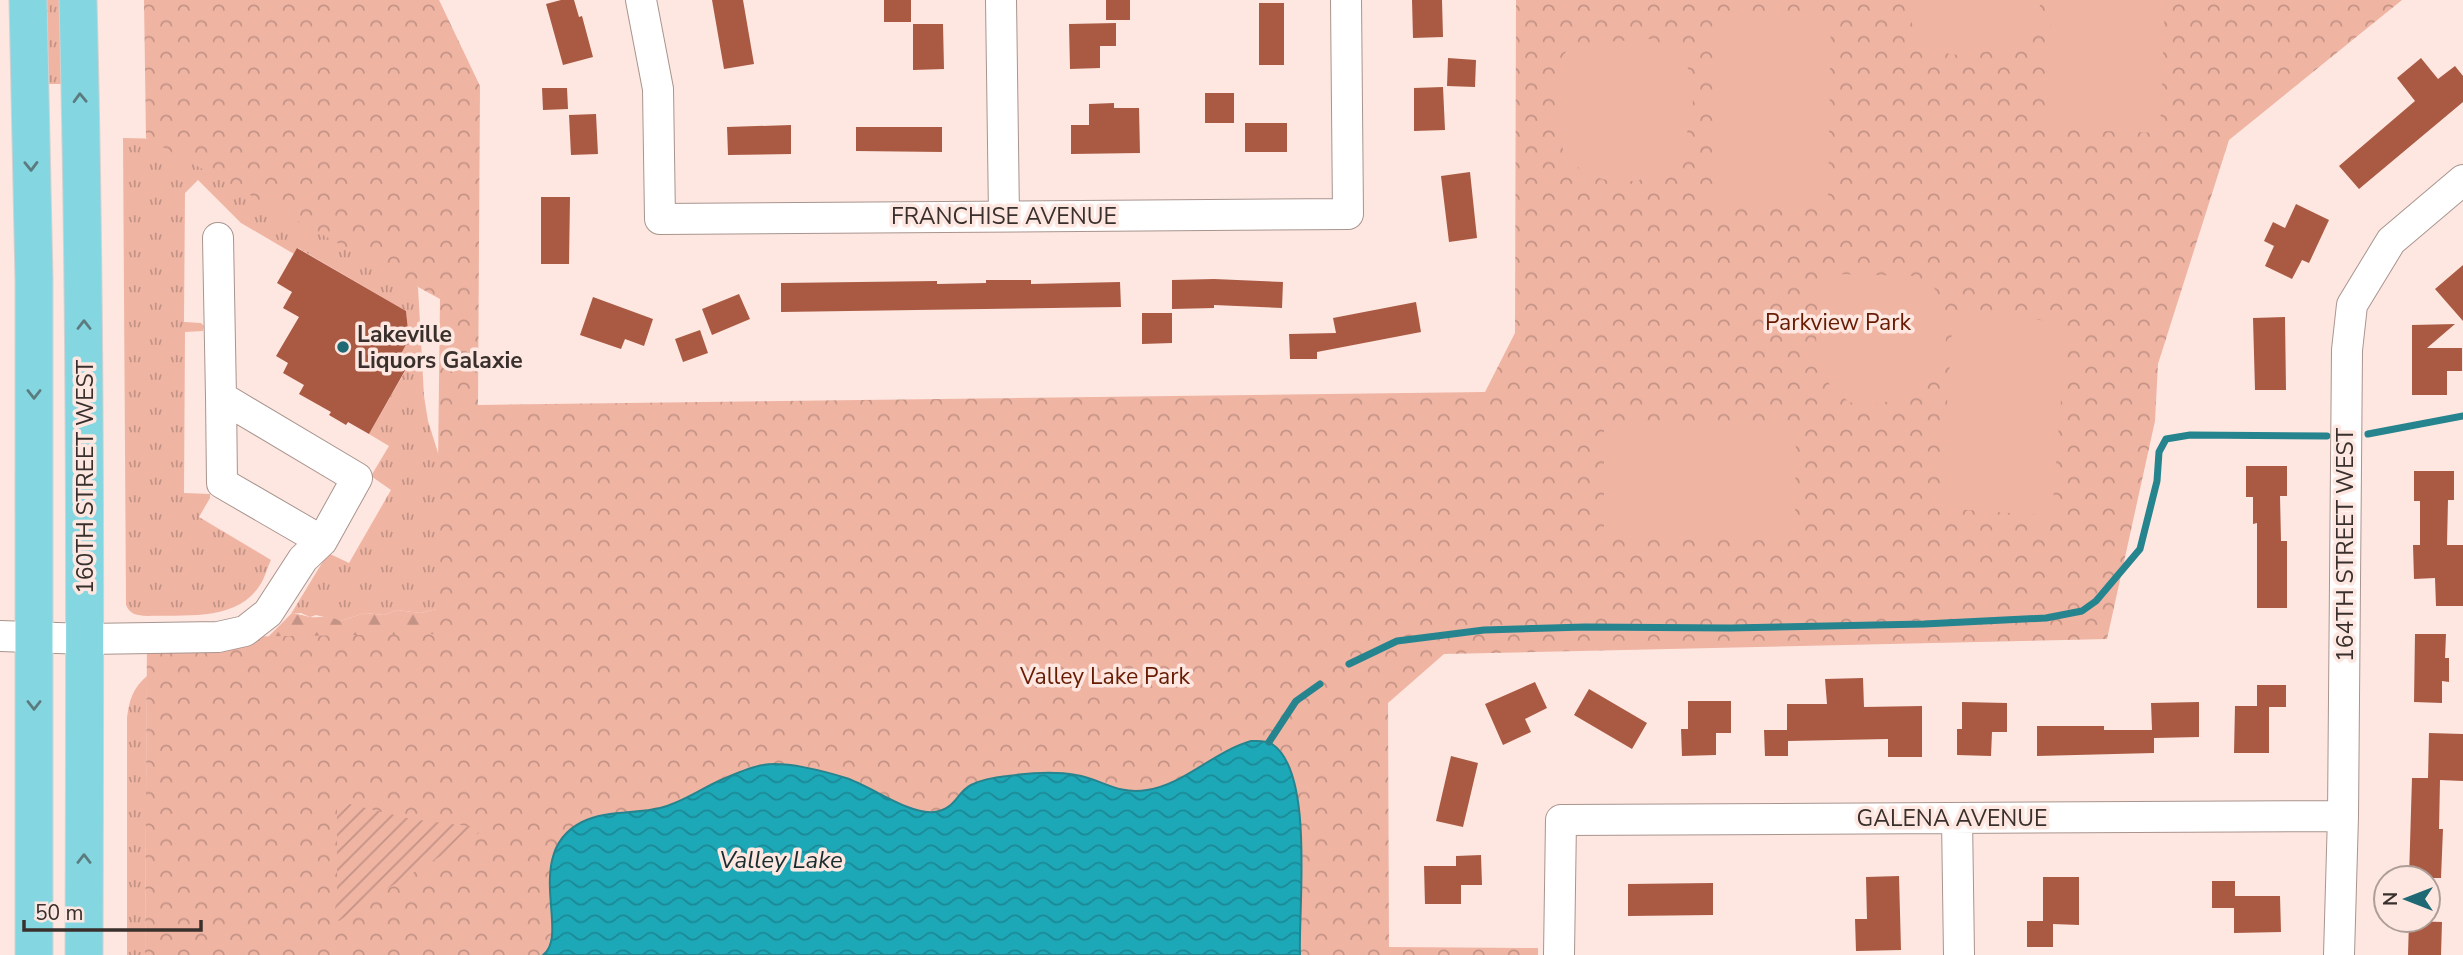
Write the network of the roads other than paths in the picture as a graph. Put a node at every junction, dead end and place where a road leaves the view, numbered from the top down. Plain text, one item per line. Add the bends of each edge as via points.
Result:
1 (28, 0) edge
2 (78, 0) edge
3 (641, 0) edge
4 (1001, 0) edge
5 (1346, 0) edge
6 (2463, 180) edge
7 (1004, 216) junction
8 (218, 238) dead end
9 (221, 397) junction
10 (322, 541) junction
11 (17, 636) edge
12 (86, 639) junction
13 (2343, 816) junction
14 (1957, 818) junction
15 (34, 955) edge
16 (84, 955) edge
17 (1559, 955) edge
18 (1959, 955) edge
19 (2339, 955) edge

1 -> 11 main road via 34,279
12 -> 2 main road, 160TH STREET WEST
3 - 7 street, FRANCHISE AVENUE via 658,89 660,219
4 - 7 street
5 - 7 street, FRANCHISE AVENUE via 1348,214
6 - 13 street, 164TH STREET WEST via 2391,241 2352,305 2347,350
8 - 9 street
9 - 10 street via 222,483
9 - 10 street via 357,478
10 - 12 street via 303,559 268,613 245,631 218,637
11 - 12 street
11 -> 15 main road
16 -> 12 main road, 160TH STREET WEST
13 - 14 street, GALENA AVENUE
13 - 19 street, 164TH STREET WEST
14 - 17 street, GALENA AVENUE via 1561,820
14 - 18 street

